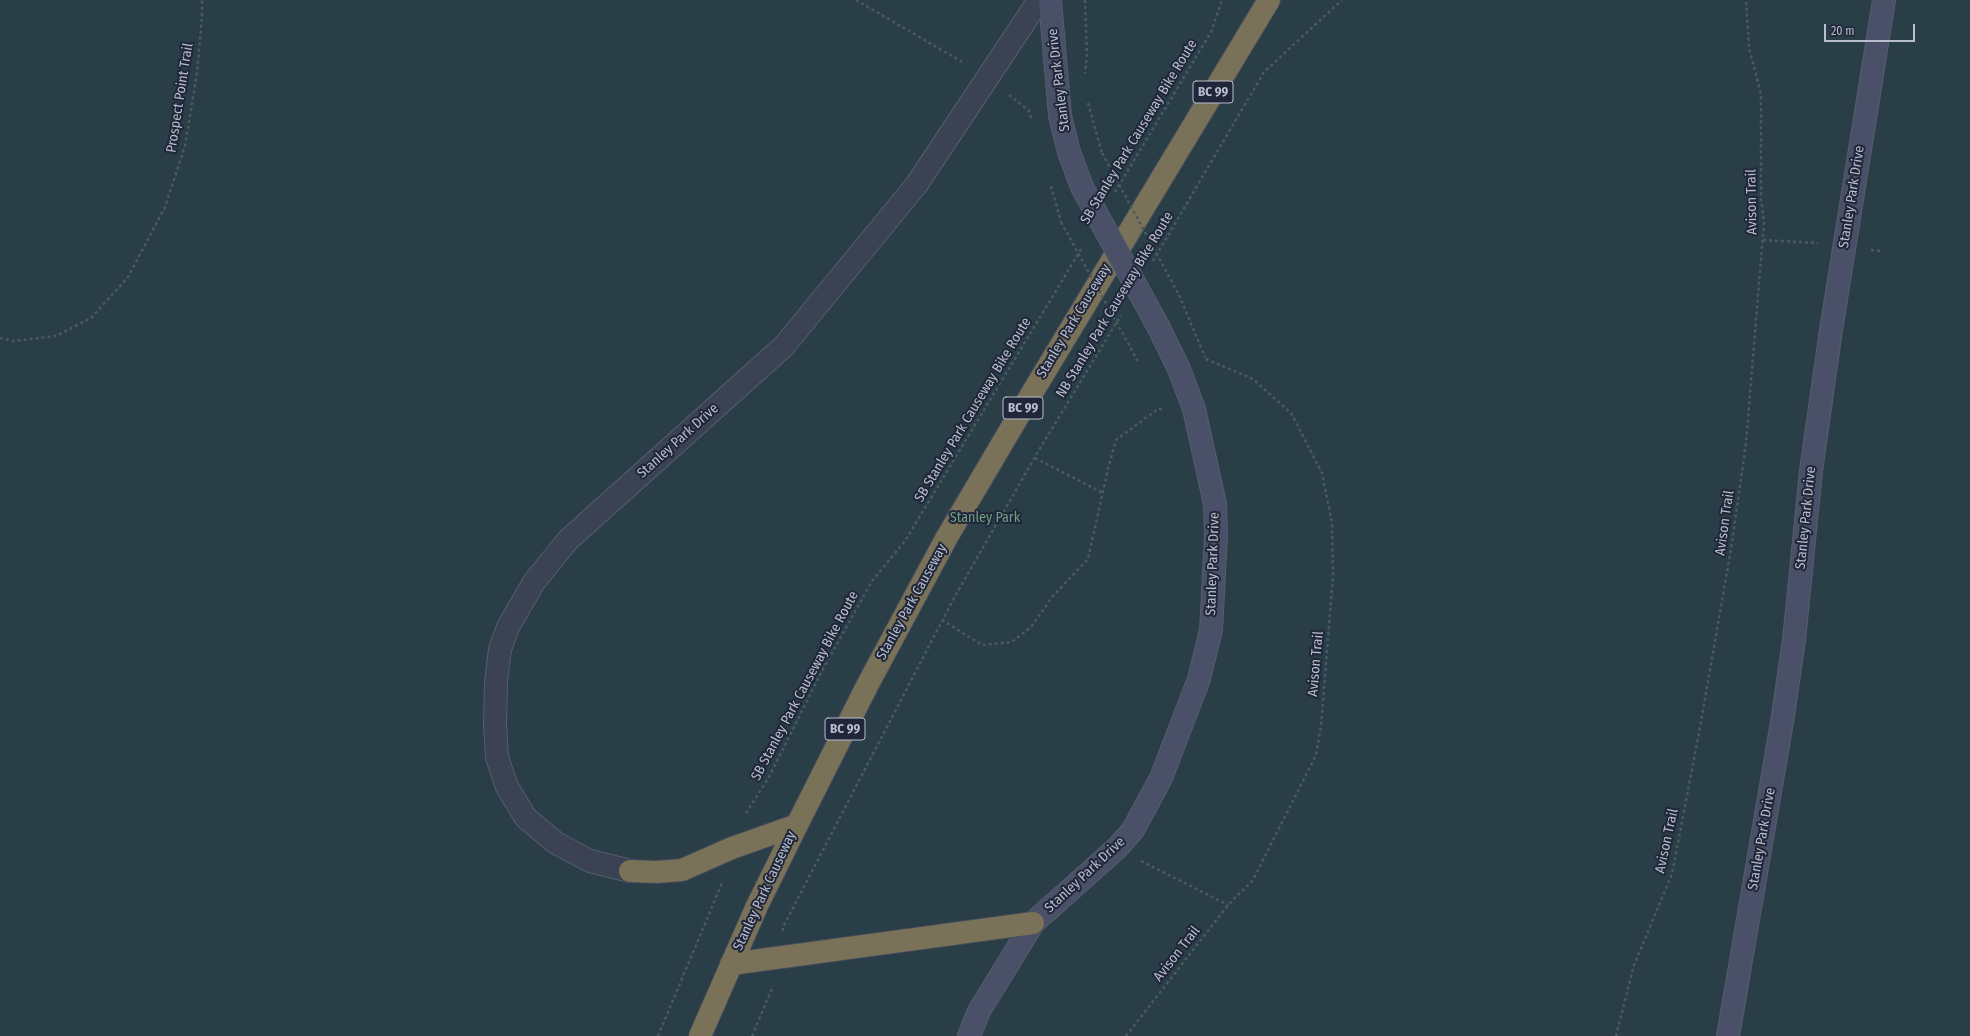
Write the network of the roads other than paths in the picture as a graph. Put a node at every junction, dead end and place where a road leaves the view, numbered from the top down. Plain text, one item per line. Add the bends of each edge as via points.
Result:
1 (1039, 0) edge
2 (1050, 0) edge
3 (1269, 0) edge
4 (1884, 0) edge
5 (797, 825) junction
6 (630, 871) joint
7 (1033, 923) junction
8 (731, 964) junction
9 (700, 1036) edge
10 (969, 1036) edge
11 (1728, 1036) edge

1 - 6 street, Stanley Park Drive via 917,184 784,346 568,540 534,582 508,627 500,649 495,725 497,756 507,787 526,818 556,843 590,861
2 - 7 street, Stanley Park Drive, bridge via 1060,116 1069,152 1082,187 1179,369 1194,409 1215,504 1216,536 1211,630 1199,679 1161,778 1133,830 1117,848
3 - 5 highway, Stanley Park Causeway / BC 99 via 980,480 868,684
4 - 11 street, Stanley Park Drive via 1811,471 1794,640 1782,722
5 - 6 highway via 732,848 682,870
5 - 8 highway, Stanley Park Causeway / BC 99
7 - 8 highway
7 - 10 street, Stanley Park Drive via 979,1011
8 - 9 highway, Stanley Park Causeway / BC 99

